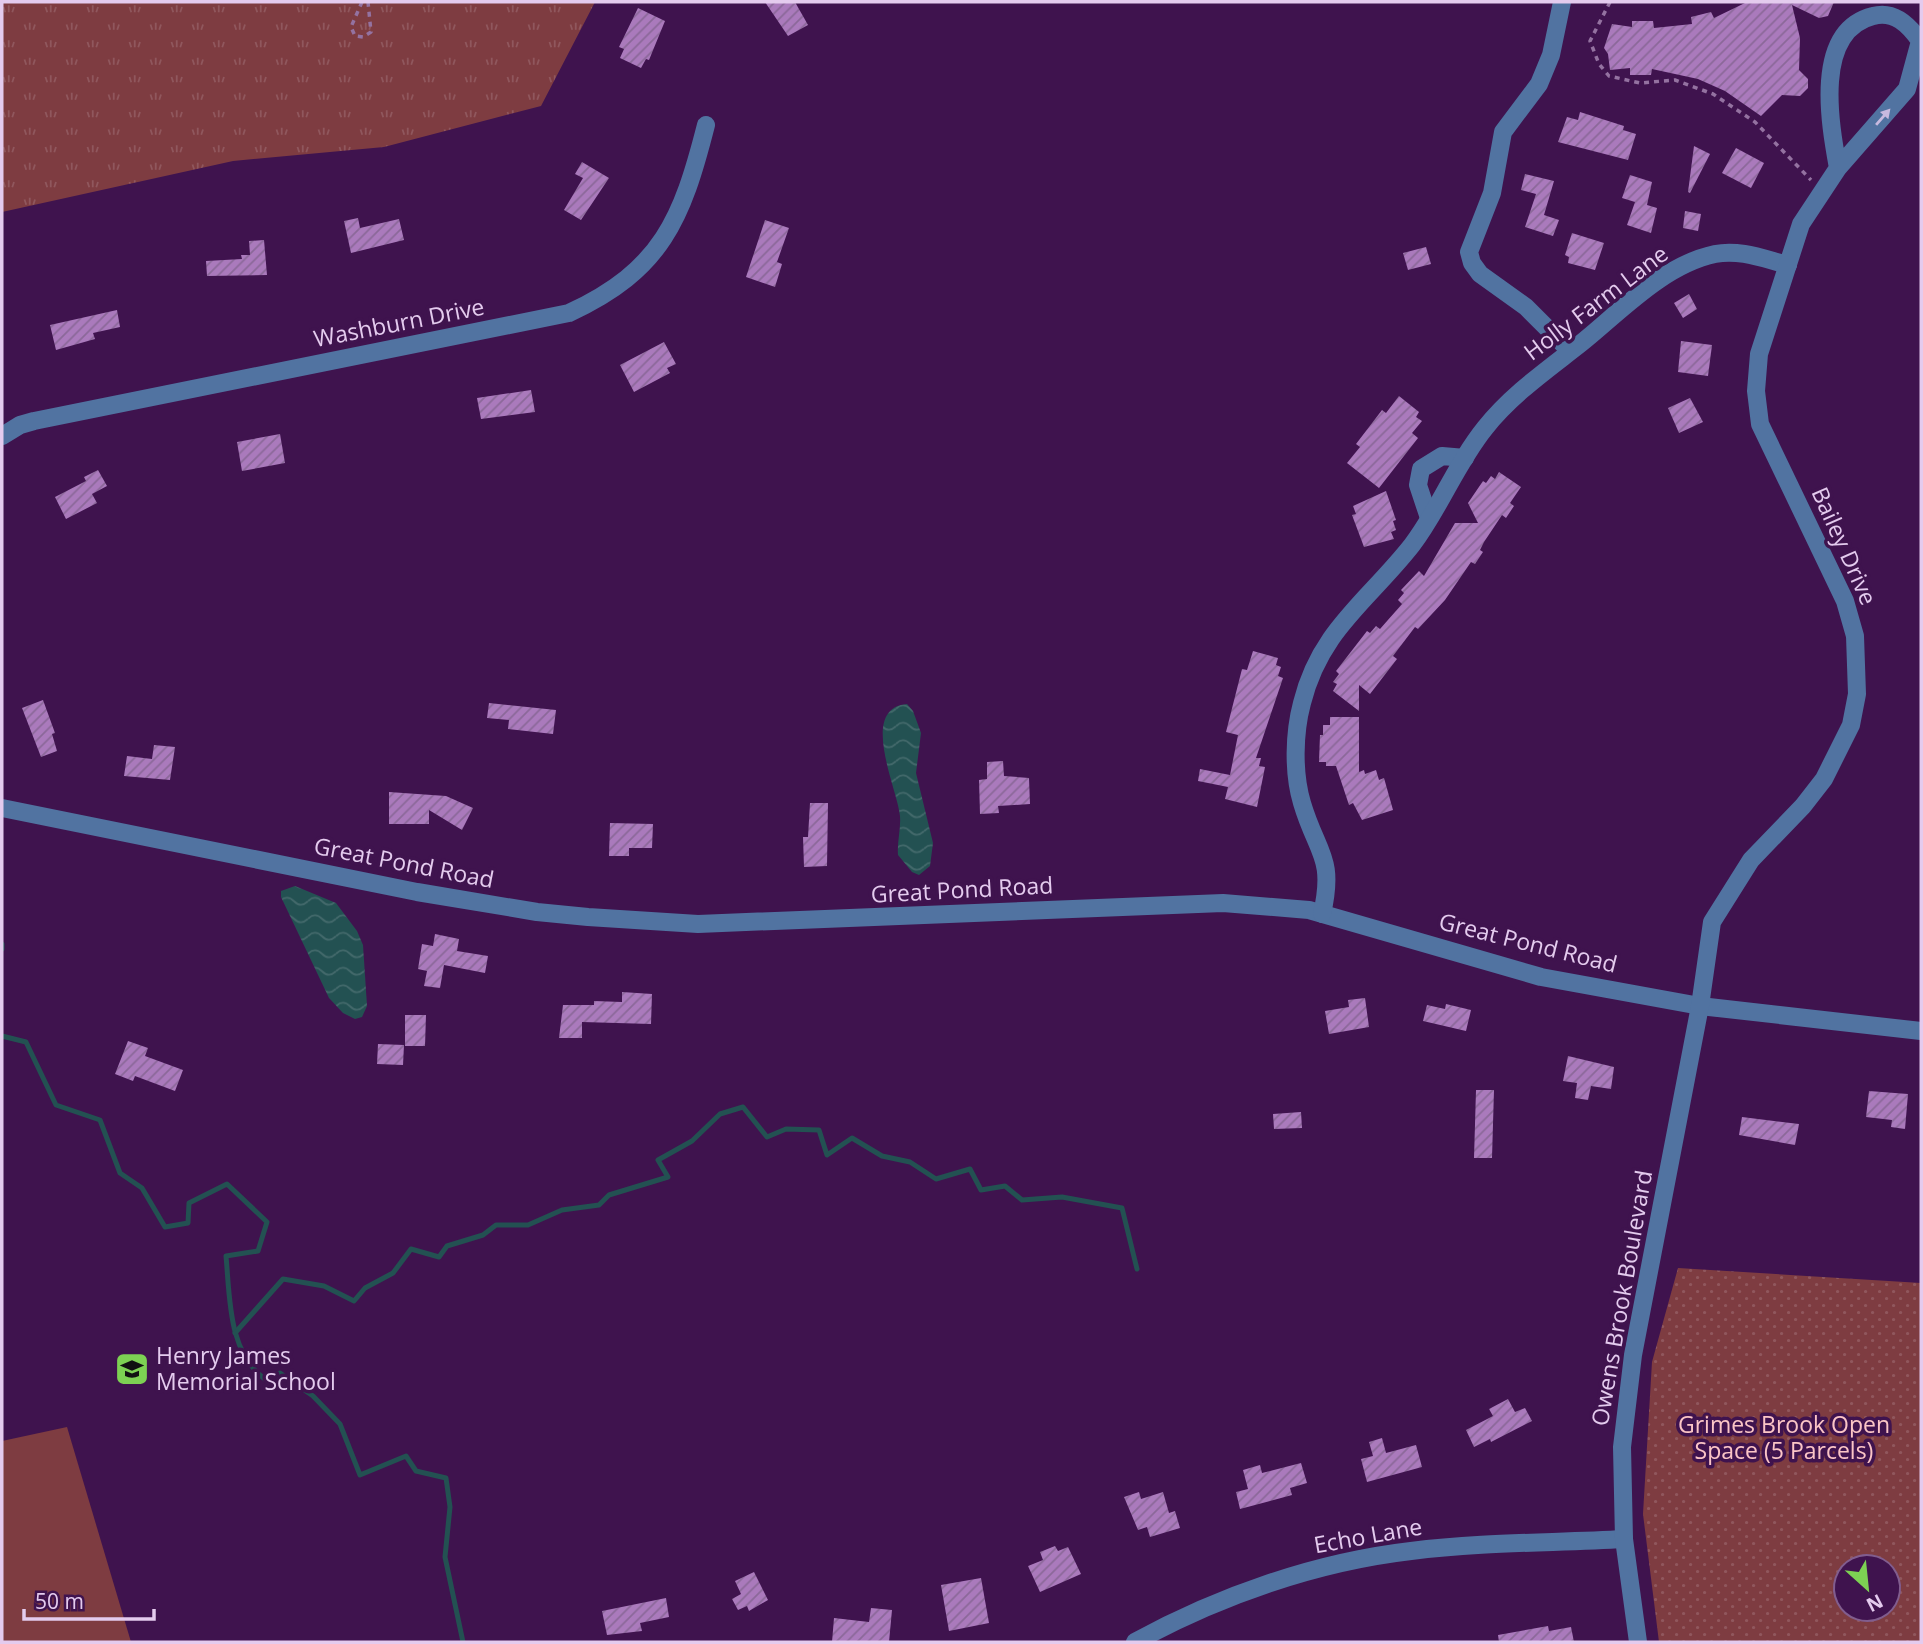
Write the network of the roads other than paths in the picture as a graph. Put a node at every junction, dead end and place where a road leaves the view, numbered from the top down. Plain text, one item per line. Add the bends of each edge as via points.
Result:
1 (1562, 2) edge
2 (706, 125) dead end
3 (1838, 168) junction
4 (1788, 265) junction
5 (1570, 351) junction
6 (2, 436) edge
7 (1465, 458) junction
8 (1429, 518) junction
9 (2, 808) edge
10 (1322, 914) junction
11 (1700, 1006) junction
12 (1921, 1031) edge
13 (1624, 1539) junction
14 (1135, 1642) edge
15 (1638, 1642) edge

1 - 5 street via 1551,55 1539,84 1503,132 1492,193 1469,252 1480,274 1535,315
2 - 6 street, Washburn Drive via 691,186 652,257 595,301 569,313 34,421
3 -> 3 street, Bailey Drive via 1907,89 1920,41 1907,23 1882,13 1847,28 1838,49 1828,110
3 - 4 street, Bailey Drive via 1801,224
4 - 5 street, Holly Farm Lane via 1736,253 1692,262 1659,280
4 - 11 street, Bailey Drive via 1759,354 1756,391 1760,424 1845,601 1855,636 1857,694 1851,725 1824,779 1751,860 1713,922
5 - 7 street, Holly Farm Lane via 1502,409
7 - 8 street, Holly Farm Lane
7 - 8 street via 1442,456 1421,469 1418,485
8 - 10 street, Holly Farm Lane via 1405,553 1340,623 1316,660 1300,710 1296,753 1301,802 1328,872
9 - 10 street, Great Pond Road via 417,892 588,917 698,924 1223,904
10 - 11 street, Great Pond Road via 1541,977
11 - 12 street, Great Pond Road
11 - 13 street, Owens Brook Boulevard via 1633,1355 1622,1447
13 - 14 street, Echo Lane via 1411,1551 1299,1574 1200,1611
13 - 15 street, Owens Brook Boulevard

